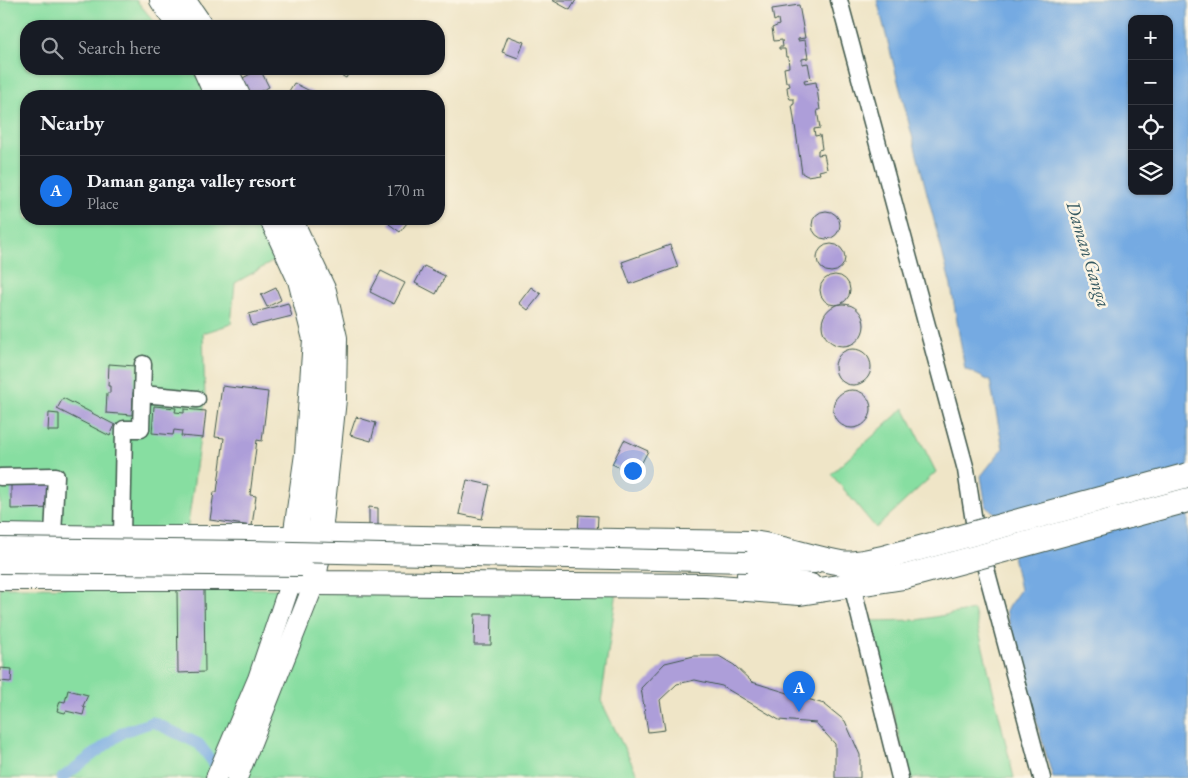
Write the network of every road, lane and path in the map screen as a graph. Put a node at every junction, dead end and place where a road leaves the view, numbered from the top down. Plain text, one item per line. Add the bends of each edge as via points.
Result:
1 (162, 0) edge
2 (183, 0) edge
3 (839, 0) edge
4 (175, 20) edge
5 (198, 20) edge
6 (208, 75) edge
7 (228, 75) edge
8 (214, 90) edge
9 (235, 90) edge
10 (275, 225) edge
11 (293, 225) edge
12 (143, 364) dead end
13 (142, 394) junction
14 (197, 399) dead end
15 (1188, 475) edge
16 (0, 477) edge
17 (1188, 500) edge
18 (0, 534) edge
19 (54, 535) junction
20 (122, 536) junction
21 (307, 536) junction
22 (0, 548) edge
23 (0, 563) edge
24 (842, 564) junction
25 (747, 568) junction
26 (0, 580) edge
27 (289, 580) junction
28 (313, 582) junction
29 (842, 586) junction
30 (216, 778) edge
31 (237, 778) edge
32 (900, 778) edge
33 (1042, 778) edge

1 - 4 highway
2 - 5 highway
3 - 33 street via 963,461 975,528
6 - 8 highway
7 - 9 highway
10 - 21 highway via 300,280 315,339
11 - 21 highway via 324,291 335,338 334,399
12 - 13 street
13 - 14 street
13 - 20 street via 141,429 124,429
15 - 24 highway, bridge via 898,554
16 - 19 street via 56,476
17 - 29 highway, bridge via 904,577
18 - 19 main road
19 - 20 main road
20 - 21 main road
21 - 24 highway via 750,543 768,544
21 - 27 highway
21 - 28 highway via 317,562
22 - 25 main road, bridge via 230,551
23 - 25 main road, bridge
24 - 25 main road
25 - 29 main road
26 - 27 main road
27 - 28 highway
27 - 30 main road via 258,678
28 - 29 highway via 705,586 800,593
28 - 31 main road
29 - 32 street

